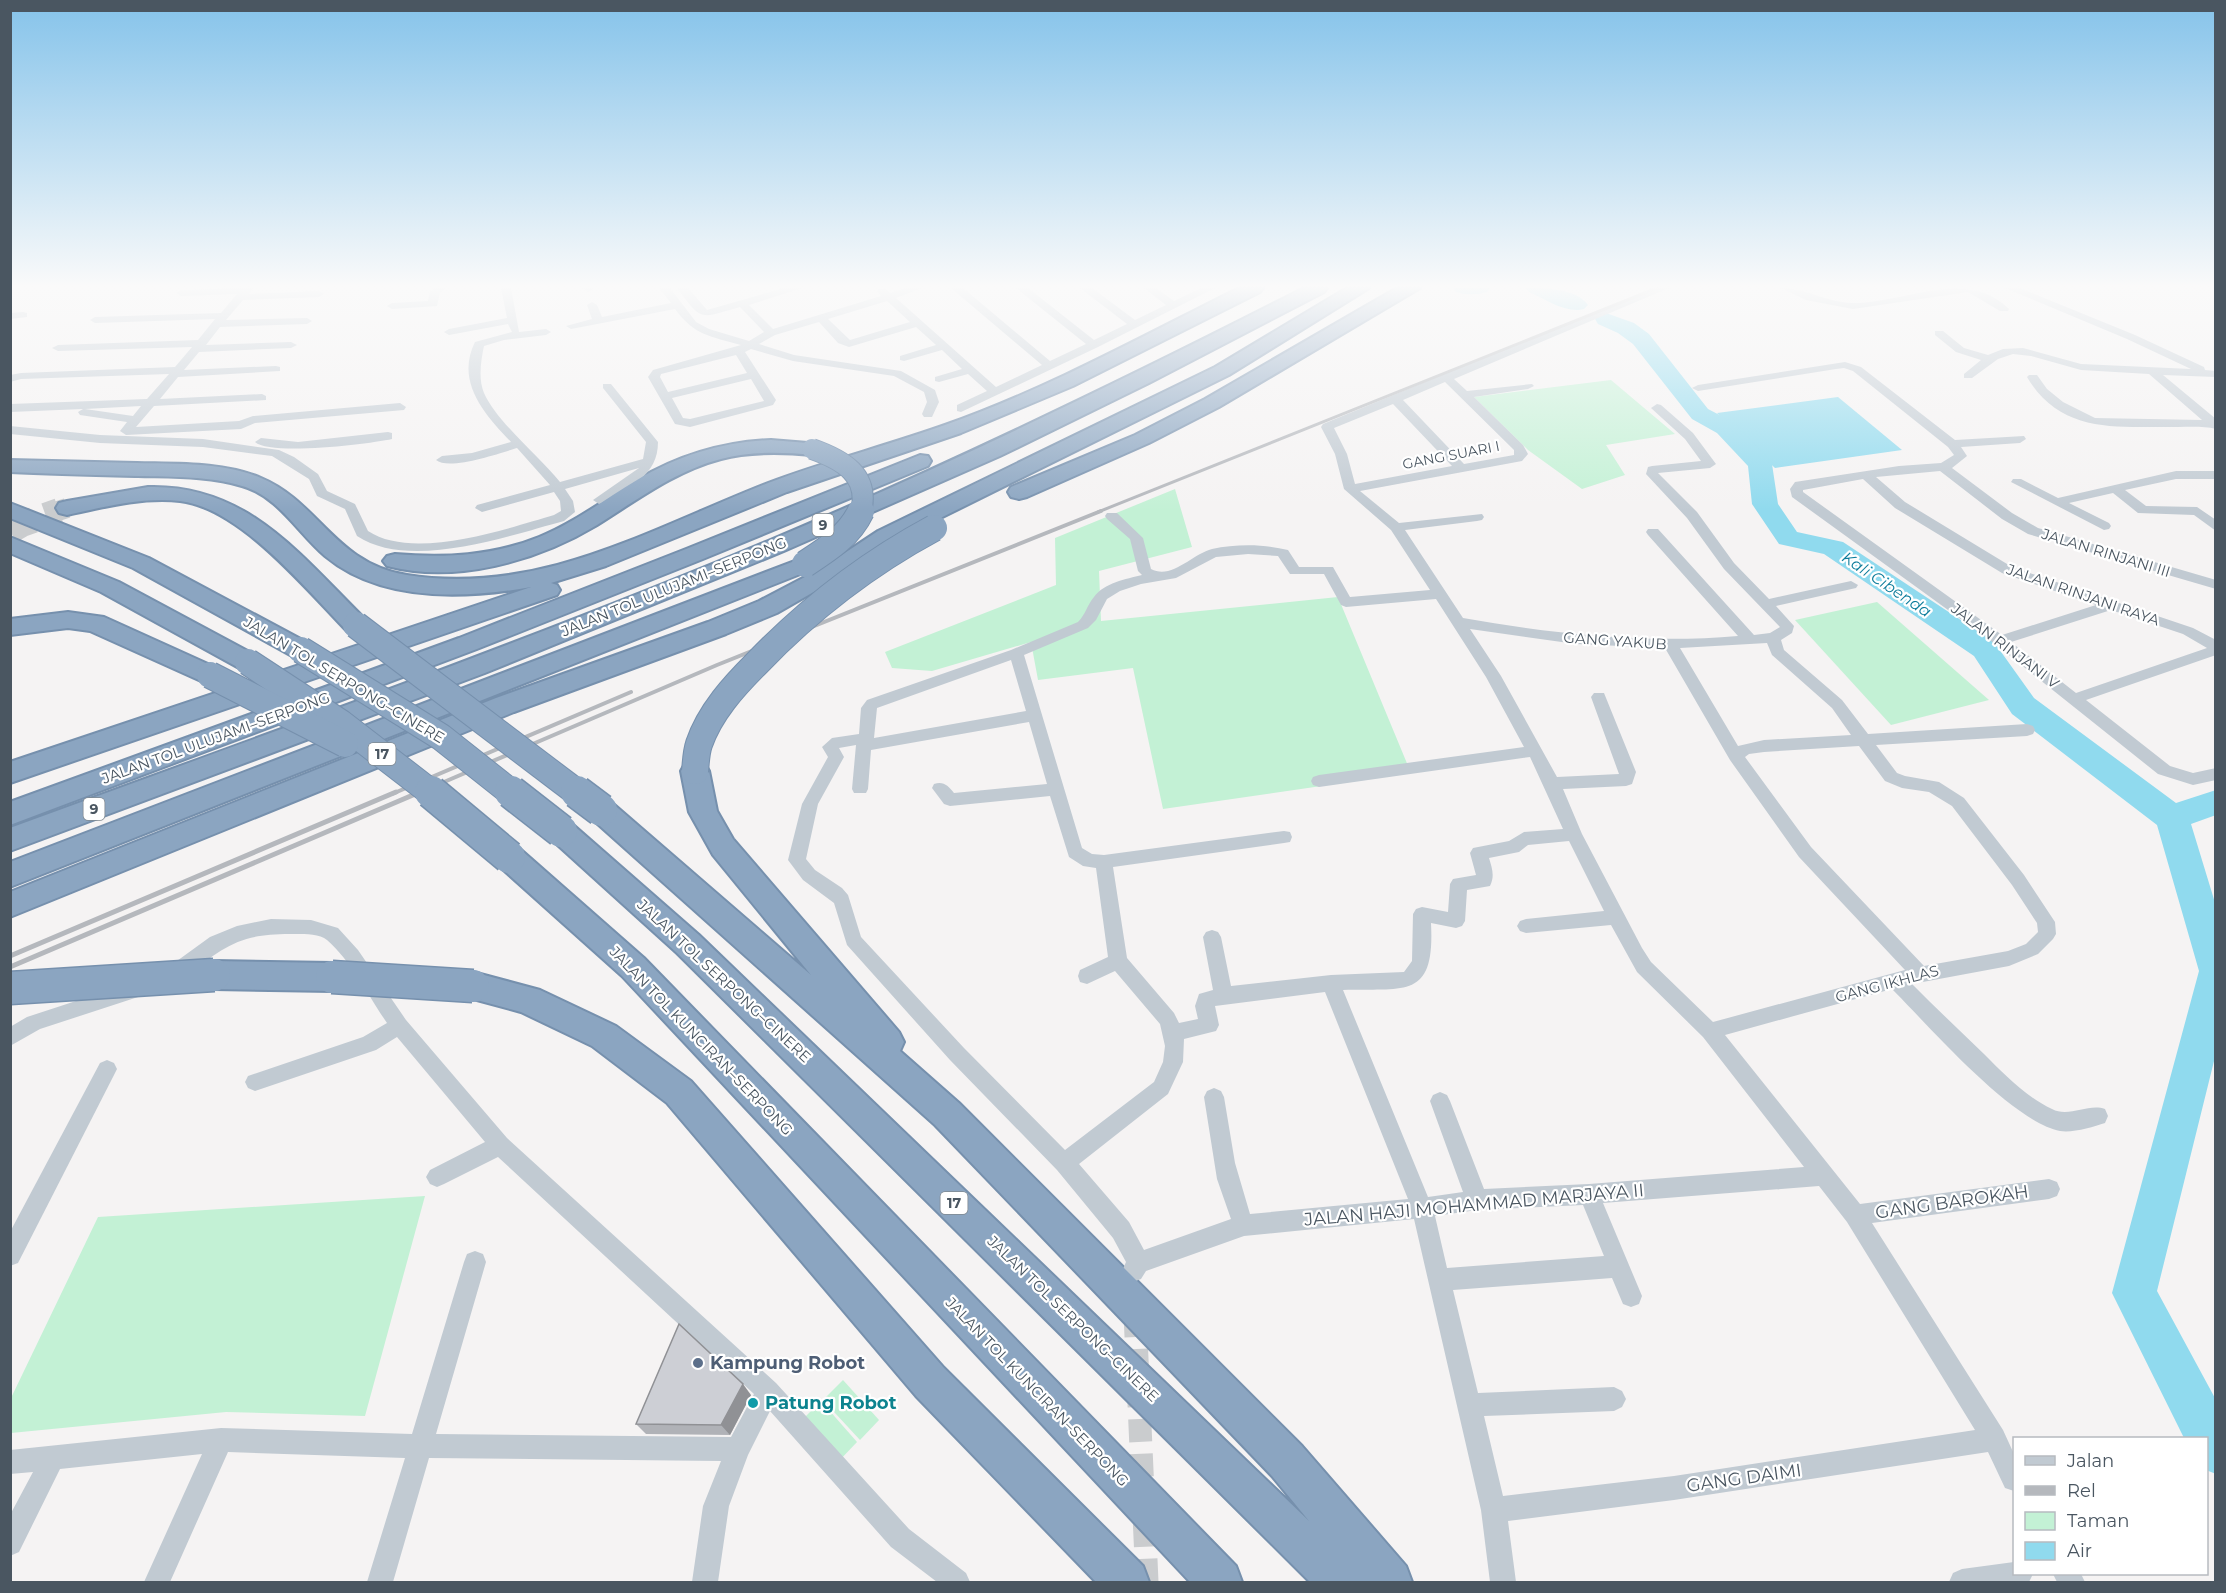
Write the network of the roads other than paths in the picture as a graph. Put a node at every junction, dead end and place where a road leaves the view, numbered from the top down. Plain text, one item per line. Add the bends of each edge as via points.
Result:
1 (186, 362) edge
2 (477, 362) edge
3 (693, 362) edge
4 (746, 362) edge
5 (823, 362) edge
6 (962, 362) edge
7 (1046, 362) edge
8 (1058, 362) edge
9 (1105, 362) edge
10 (1138, 362) edge
11 (1174, 362) edge
12 (1236, 362) edge
13 (1282, 362) edge
14 (1488, 362) edge
15 (1987, 362) edge
16 (2057, 362) edge
17 (2186, 362) edge
18 (1050, 366) junction
19 (276, 369) dead end
20 (970, 370) junction
21 (2152, 371) junction
22 (177, 372) junction
23 (2212, 374) edge
24 (753, 375) junction
25 (1968, 376) dead end
26 (2033, 377) dead end
27 (10, 379) edge
28 (939, 379) dead end
29 (1448, 379) junction
30 (607, 386) dead end
31 (1528, 386) dead end
32 (1698, 388) dead end
33 (995, 392) junction
34 (1466, 395) junction
35 (664, 396) junction
36 (262, 398) dead end
37 (1395, 399) junction
38 (152, 402) junction
39 (46, 406) junction
40 (400, 407) dead end
41 (10, 408) edge
42 (961, 408) dead end
43 (1657, 408) dead end
44 (2197, 410) junction
45 (2216, 410) edge
46 (928, 414) dead end
47 (136, 420) junction
48 (241, 425) junction
49 (2214, 425) edge
50 (10, 430) edge
51 (388, 436) dead end
52 (2020, 439) dead end
53 (519, 444) junction
54 (1952, 444) junction
55 (442, 460) dead end
56 (650, 461) junction
57 (10, 466) edge
58 (1943, 467) junction
59 (1462, 469) junction
60 (1866, 475) junction
61 (2216, 475) edge
62 (2017, 482) dead end
63 (558, 488) junction
64 (1350, 489) junction
65 (2115, 489) junction
66 (599, 500) dead end
67 (2057, 502) junction
68 (733, 507) junction
69 (67, 508) tunnel mouth
70 (482, 508) dead end
71 (10, 510) edge
72 (1112, 516) dead end
73 (1477, 517) dead end
74 (2104, 526) dead end
75 (1396, 527) junction
76 (2216, 527) edge
77 (315, 531) junction
78 (1653, 532) dead end
79 (10, 544) edge
80 (1161, 577) junction
81 (1851, 585) dead end
82 (2216, 585) edge
83 (1439, 594) junction
84 (1767, 604) junction
85 (2111, 605) junction
86 (1458, 622) junction
87 (10, 627) edge
88 (1773, 638) junction
89 (1750, 640) junction
90 (2001, 641) junction
91 (2213, 642) edge
92 (1671, 645) junction
93 (1016, 653) junction
94 (1599, 697) dead end
95 (2074, 699) junction
96 (1036, 715) junction
97 (2026, 730) dead end
98 (1866, 741) junction
99 (864, 742) junction
100 (1534, 751) junction
101 (1736, 756) junction
102 (320, 766) junction
103 (172, 767) junction
104 (10, 773) edge
105 (2216, 774) edge
106 (1319, 781) dead end
107 (419, 782) junction
108 (1552, 783) junction
109 (940, 788) dead end
110 (860, 789) dead end
111 (1055, 789) junction
112 (208, 810) junction
113 (10, 814) edge
114 (1574, 834) junction
115 (1284, 837) dead end
116 (10, 840) edge
117 (1104, 862) junction
118 (10, 875) edge
119 (10, 905) edge
120 (1615, 917) junction
121 (1526, 926) dead end
122 (1212, 937) dead end
123 (1118, 961) junction
124 (1920, 974) junction
125 (1087, 976) dead end
126 (1896, 981) junction
127 (1331, 983) junction
128 (10, 988) edge
129 (1223, 995) junction
130 (399, 1026) junction
131 (1710, 1030) junction
132 (1173, 1034) junction
133 (10, 1038) edge
134 (107, 1069) dead end
135 (255, 1083) dead end
136 (1214, 1097) dead end
137 (1440, 1101) dead end
138 (947, 1114) junction
139 (2098, 1116) dead end
140 (500, 1145) junction
141 (1064, 1163) junction
142 (1825, 1175) junction
143 (437, 1177) dead end
144 (2049, 1189) dead end
145 (1589, 1194) junction
146 (1477, 1200) junction
147 (1422, 1208) junction
148 (1855, 1215) junction
149 (1244, 1225) junction
150 (10, 1256) edge
151 (475, 1262) dead end
152 (1619, 1266) junction
153 (1439, 1280) junction
154 (1631, 1296) dead end
155 (768, 1391) junction
156 (1614, 1399) dead end
157 (1468, 1405) junction
158 (1994, 1439) junction
159 (221, 1440) junction
160 (422, 1446) junction
161 (738, 1449) junction
162 (53, 1458) junction
163 (10, 1462) edge
164 (2013, 1477) edge
165 (1494, 1510) junction
166 (10, 1543) edge
167 (2013, 1575) edge
168 (157, 1582) edge
169 (380, 1582) edge
170 (705, 1582) edge
171 (957, 1582) edge
172 (1127, 1582) edge
173 (1220, 1582) edge
174 (1341, 1582) edge
175 (1390, 1582) edge
176 (1503, 1582) edge
177 (1962, 1582) edge

1 - 22 street
2 - 53 street via 475,381 482,402
3 - 35 street via 657,372 654,377
4 - 24 street
5 - 46 street via 897,373 929,390 933,402
6 - 20 street
7 - 18 street
8 - 18 street
9 - 68 highway via 954,429 779,487
10 - 103 highway, JALAN TOL ULUJAMI–SERPONG / 9 via 974,439 736,539 286,713
11 - 103 highway, JALAN TOL ULUJAMI–SERPONG / 9 via 1003,446 786,542 476,667 312,726
12 - 102 highway via 886,536 768,607 505,705
13 - 138 highway, bridge via 1142,440 934,528 864,569 782,636 734,687 699,745 695,771 703,812 723,847
14 - 29 street
15 - 25 street
16 - 21 street
17 - 23 street
18 - 33 street
19 - 22 street
20 - 28 street
20 - 33 street
21 - 23 street
21 - 44 street
22 - 27 street
22 - 38 street
24 - 35 street
24 - 35 street via 769,403 683,423
26 - 49 street via 2054,400 2094,422
29 - 34 street, GANG SUARI I
29 - 37 street
30 - 56 street via 652,442
31 - 34 street
32 - 54 street via 1836,366 1853,367
33 - 42 street
34 - 59 street, GANG SUARI I via 1522,454
36 - 38 street
37 - 59 street
37 - 64 street via 1327,428 1341,454
38 - 39 street
38 - 47 street
39 - 41 street
39 - 47 street
40 - 48 street via 253,420
43 - 84 street via 1689,436 1710,464 1652,470 1652,474 1692,515 1729,566
44 - 45 street
44 - 49 street
47 - 48 street via 126,431
48 - 51 street via 232,440 298,446
50 - 63 street via 203,443 275,453 314,477 322,493 350,507 362,533 368,537 419,547 464,543 559,518 569,508
52 - 54 street
53 - 55 street via 473,457
53 - 63 street
54 - 58 street via 1961,456
56 - 63 street
56 - 66 street via 643,472
57 - 77 highway via 171,470 251,481 276,494
58 - 60 street
58 - 82 street, JALAN RINJANI III via 2033,531
59 - 64 street, GANG SUARI I
60 - 85 street, JALAN RINJANI RAYA via 1906,509 2007,570
60 - 90 street, JALAN RINJANI V via 1800,485 1797,494
61 - 65 street via 2176,475
62 - 67 street
63 - 70 street
64 - 75 street
65 - 67 street
65 - 76 street via 2143,510 2194,510
67 - 74 street
68 - 77 highway via 598,561 543,578 494,586 402,582 363,570 334,551
68 - 104 highway via 638,555 537,595
69 - 138 highway, bridge via 158,494 195,496 227,507 259,531 356,625 601,810
71 - 174 highway, JALAN TOL SERPONG–CINERE / 17, bridge via 141,563 301,650 441,737 561,831 688,944
72 - 80 street via 1135,536 1145,571
73 - 75 street
75 - 83 street
77 - 102 highway, bridge via 358,551 394,561 432,565 475,563 549,541 593,519 657,477 702,457 764,445 833,455 859,478 863,492 862,510 852,527 834,545 805,564
78 - 89 street
79 - 107 highway, JALAN TOL KUNCIRAN–SERPONG / 17, bridge via 110,587 248,662 341,723
80 - 83 street via 1212,553 1267,551 1283,553 1295,571 1328,570 1346,602
80 - 93 street via 1118,587 1099,599 1092,618 1083,625
81 - 84 street
83 - 86 street
84 - 88 street via 1787,626 1787,630
85 - 90 street
85 - 91 street, JALAN RINJANI RAYA
86 - 92 street, GANG YAKUB via 1516,633
86 - 100 street via 1493,675
87 - 107 highway, bridge via 68,620 95,623 210,675
88 - 89 street, GANG YAKUB
88 - 98 street via 1777,652 1837,704
89 - 92 street, GANG YAKUB
90 - 95 street, JALAN RINJANI V
91 - 95 street
92 - 101 street
93 - 96 street
93 - 99 street via 876,702 869,708
94 - 108 street via 1628,772 1626,780
95 - 105 street, JALAN RINJANI V via 2164,770 2200,779
96 - 99 street
96 - 111 street
97 - 98 street
98 - 101 street via 1764,746 1745,749
98 - 124 street, GANG IKHLAS via 1891,777 1933,786 1958,802 2046,922 2047,934 2032,949 2008,958
99 - 110 street
99 - 141 street via 837,741 831,745 836,758 810,804 797,860 809,875 842,900 853,940
100 - 106 street
100 - 108 street
101 - 124 street via 1805,852
102 - 112 highway
103 - 113 highway, JALAN TOL ULUJAMI–SERPONG / 9
103 - 116 highway, JALAN TOL ULUJAMI–SERPONG / 9
107 - 173 highway, JALAN TOL KUNCIRAN–SERPONG / 17, bridge via 633,967
108 - 114 street
109 - 111 street via 950,800
111 - 117 street via 1075,852 1089,861
112 - 118 highway
112 - 119 highway
114 - 120 street
114 - 127 street via 1524,839 1513,847 1479,854 1484,881 1459,884 1456,921 1422,915 1421,968 1414,978
115 - 117 street
117 - 123 street
120 - 121 street
120 - 131 street via 1644,968
122 - 129 street
123 - 125 street
123 - 132 street via 1167,1019
124 - 126 street, GANG IKHLAS
126 - 131 street, GANG IKHLAS
126 - 139 street via 2004,1087 2030,1107 2063,1122
127 - 129 street
127 - 147 street
128 - 172 highway, bridge via 214,975 332,977 472,986 528,1000 604,1036 679,1092 930,1382
129 - 132 street via 1206,1000 1209,1025
130 - 133 street via 332,933 311,927 272,926 237,933 216,942 178,971 128,993 34,1023
130 - 135 street via 369,1044
130 - 140 street
131 - 142 street
132 - 141 street via 1171,1071 1161,1088
134 - 150 street
136 - 149 street via 1223,1156
137 - 146 street
138 - 175 highway via 1287,1461
140 - 143 street
140 - 155 street
141 - 149 street, JALAN HAJI MOHAMMAD MARJAYA II via 1121,1230 1136,1267
142 - 145 street, JALAN HAJI MOHAMMAD MARJAYA II
142 - 148 street
144 - 148 street, GANG BAROKAH
145 - 146 street, JALAN HAJI MOHAMMAD MARJAYA II
145 - 152 street
146 - 147 street, JALAN HAJI MOHAMMAD MARJAYA II
147 - 149 street, JALAN HAJI MOHAMMAD MARJAYA II
147 - 153 street
148 - 158 street
151 - 160 street
152 - 153 street
152 - 154 street
153 - 157 street
155 - 161 street
155 - 171 street via 900,1538
156 - 157 street
157 - 165 street
158 - 164 street
158 - 165 street, GANG DAIMI via 1674,1488
159 - 160 street
159 - 162 street
159 - 168 street
160 - 161 street
160 - 169 street
161 - 170 street via 716,1506
162 - 163 street
162 - 166 street
165 - 176 street
167 - 177 street

